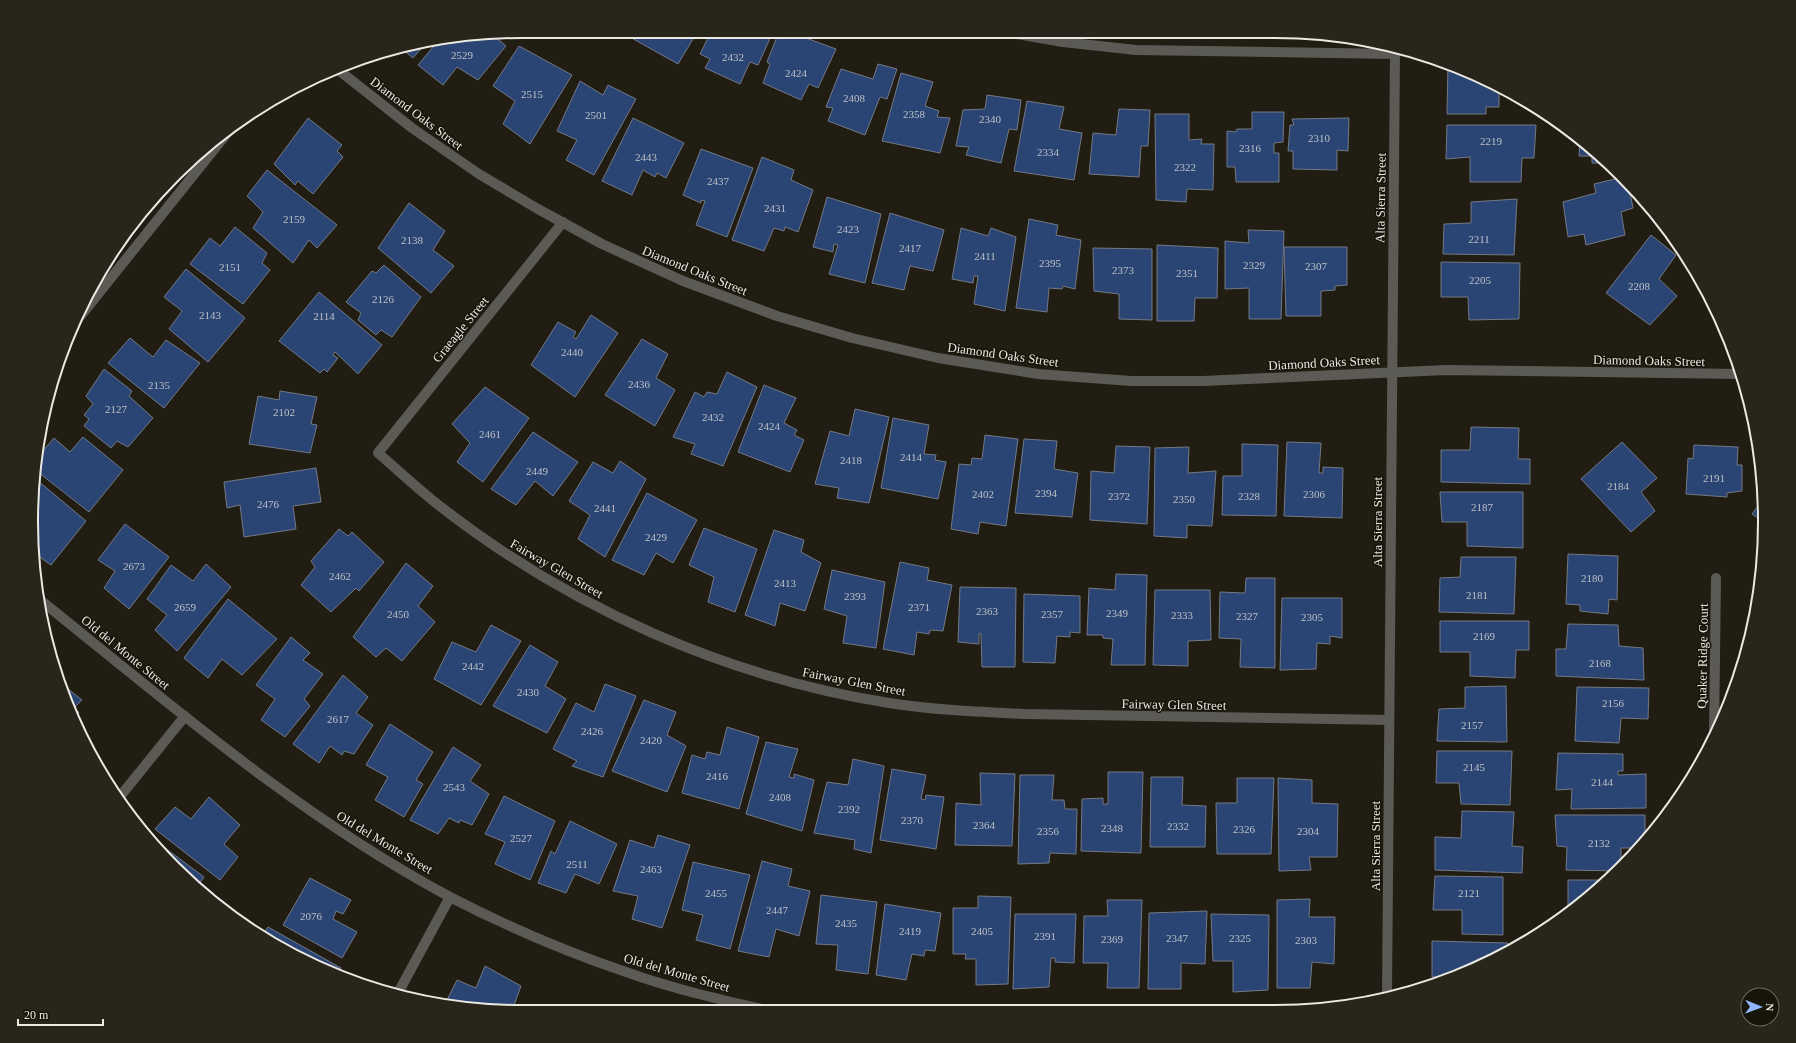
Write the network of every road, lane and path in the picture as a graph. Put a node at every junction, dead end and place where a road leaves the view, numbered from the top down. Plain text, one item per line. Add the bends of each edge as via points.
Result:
1 (1040, 38) edge
2 (1391, 52) edge
3 (1395, 52) edge
4 (342, 73) edge
5 (215, 148) edge
6 (562, 222) junction
7 (90, 304) edge
8 (1391, 372) junction
9 (1735, 374) edge
10 (378, 453) joint
11 (1716, 578) dead end
12 (45, 604) edge
13 (185, 716) junction
14 (1389, 720) junction
15 (1714, 722) edge
16 (122, 794) edge
17 (450, 897) junction
18 (400, 990) edge
19 (1387, 992) edge
20 (745, 1005) edge

1 - 2 street via 1136,50
3 - 8 street, Alta Sierra Street
4 - 6 street, Diamond Oaks Street via 412,128 473,170
5 - 7 street
6 - 8 street, Diamond Oaks Street via 602,244 683,281 777,316 852,338 938,358 1038,374 1131,381 1202,381
6 - 10 street, Graeagle Street
8 - 9 street, Diamond Oaks Street via 1446,370
8 - 14 street, Alta Sierra Street
10 - 14 street, Fairway Glen Street via 440,507 503,552 572,594 667,639 732,664 810,687 890,703 971,712
11 - 15 street, Quaker Ridge Court
12 - 13 street, Old del Monte Street
13 - 16 street
13 - 17 street, Old del Monte Street via 265,779 342,833
14 - 19 street, Alta Sierra Street
17 - 18 street
17 - 20 street, Old del Monte Street via 546,942 628,973

